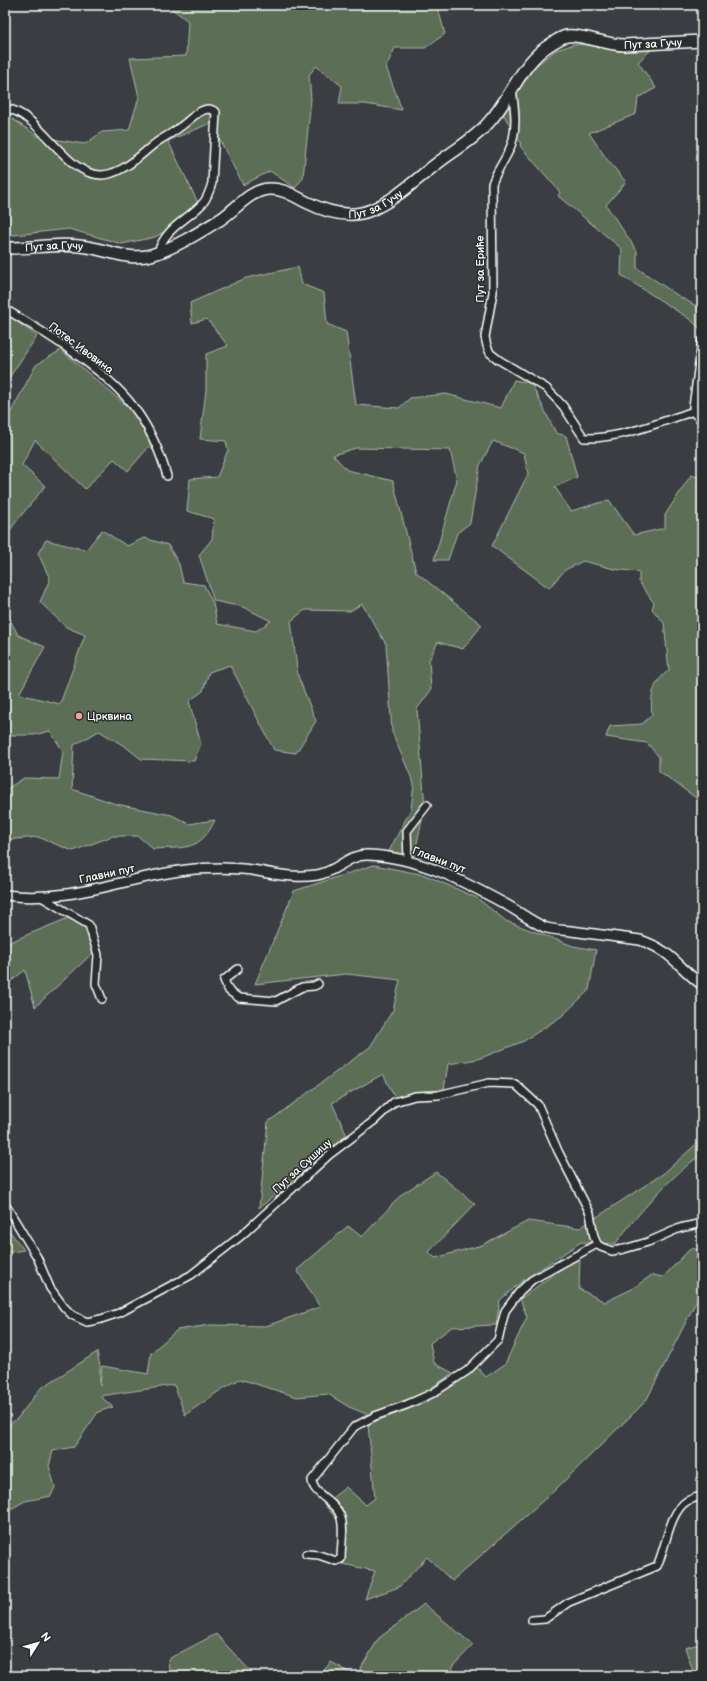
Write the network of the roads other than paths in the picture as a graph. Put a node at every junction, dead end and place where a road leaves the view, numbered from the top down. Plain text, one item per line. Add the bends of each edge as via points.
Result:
1 (702, 41) edge
2 (512, 88) junction
3 (5, 108) edge
4 (5, 248) edge
5 (158, 252) junction
6 (5, 309) edge
7 (702, 341) edge
8 (694, 411) junction
9 (702, 421) edge
10 (167, 476) dead end
11 (427, 806) dead end
12 (408, 860) junction
13 (5, 895) edge
14 (43, 898) junction
15 (238, 969) dead end
16 (318, 984) dead end
17 (702, 985) edge
18 (102, 999) dead end
19 (5, 1204) edge
20 (702, 1223) edge
21 (597, 1244) junction
22 (702, 1496) edge
23 (306, 1554) dead end
24 (532, 1620) dead end

1 - 2 main road, Пут за Гучу via 612,45 567,36 533,57
2 - 5 main road, Пут за Гучу via 479,132 401,193 369,211 352,214 328,211 276,188 265,189 212,224
2 - 8 street, Пут за Ериће via 514,138 492,184 493,292 485,338 490,353 546,388 563,406 584,438 598,438 644,427
3 - 5 street via 13,109 24,116 66,156 84,170 98,176 122,170 198,113 207,109 216,112 212,183 209,194 204,202 162,239
4 - 5 main road, Пут за Гучу via 73,245 139,257
6 - 10 street, Потес Ивовина via 87,363 132,405 161,453
7 - 8 street via 694,390
8 - 9 street
11 - 12 street via 407,831
12 - 14 street, Главни пут via 359,855 327,873 298,877 238,868 178,871
12 - 17 street, Главни пут via 436,869 478,889 546,927 640,940 650,944 669,953
13 - 14 street, Главни пут
14 - 18 street via 89,925 98,955 96,984
15 - 16 street via 224,980 230,991 239,998 276,1001 302,987
19 - 21 street, Пут за Сушицу via 37,1257 50,1288 64,1308 87,1322 101,1319 126,1310 191,1275 242,1235 329,1155 394,1102 489,1083 515,1084 538,1105 590,1213
20 - 21 street via 680,1228 624,1249 605,1250
21 - 23 street via 532,1280 520,1291 505,1311 498,1340 466,1371 420,1400 364,1421 346,1434 312,1480 314,1488 333,1504 340,1515 341,1560
22 - 24 street via 687,1501 675,1513 657,1566 569,1602 545,1619

